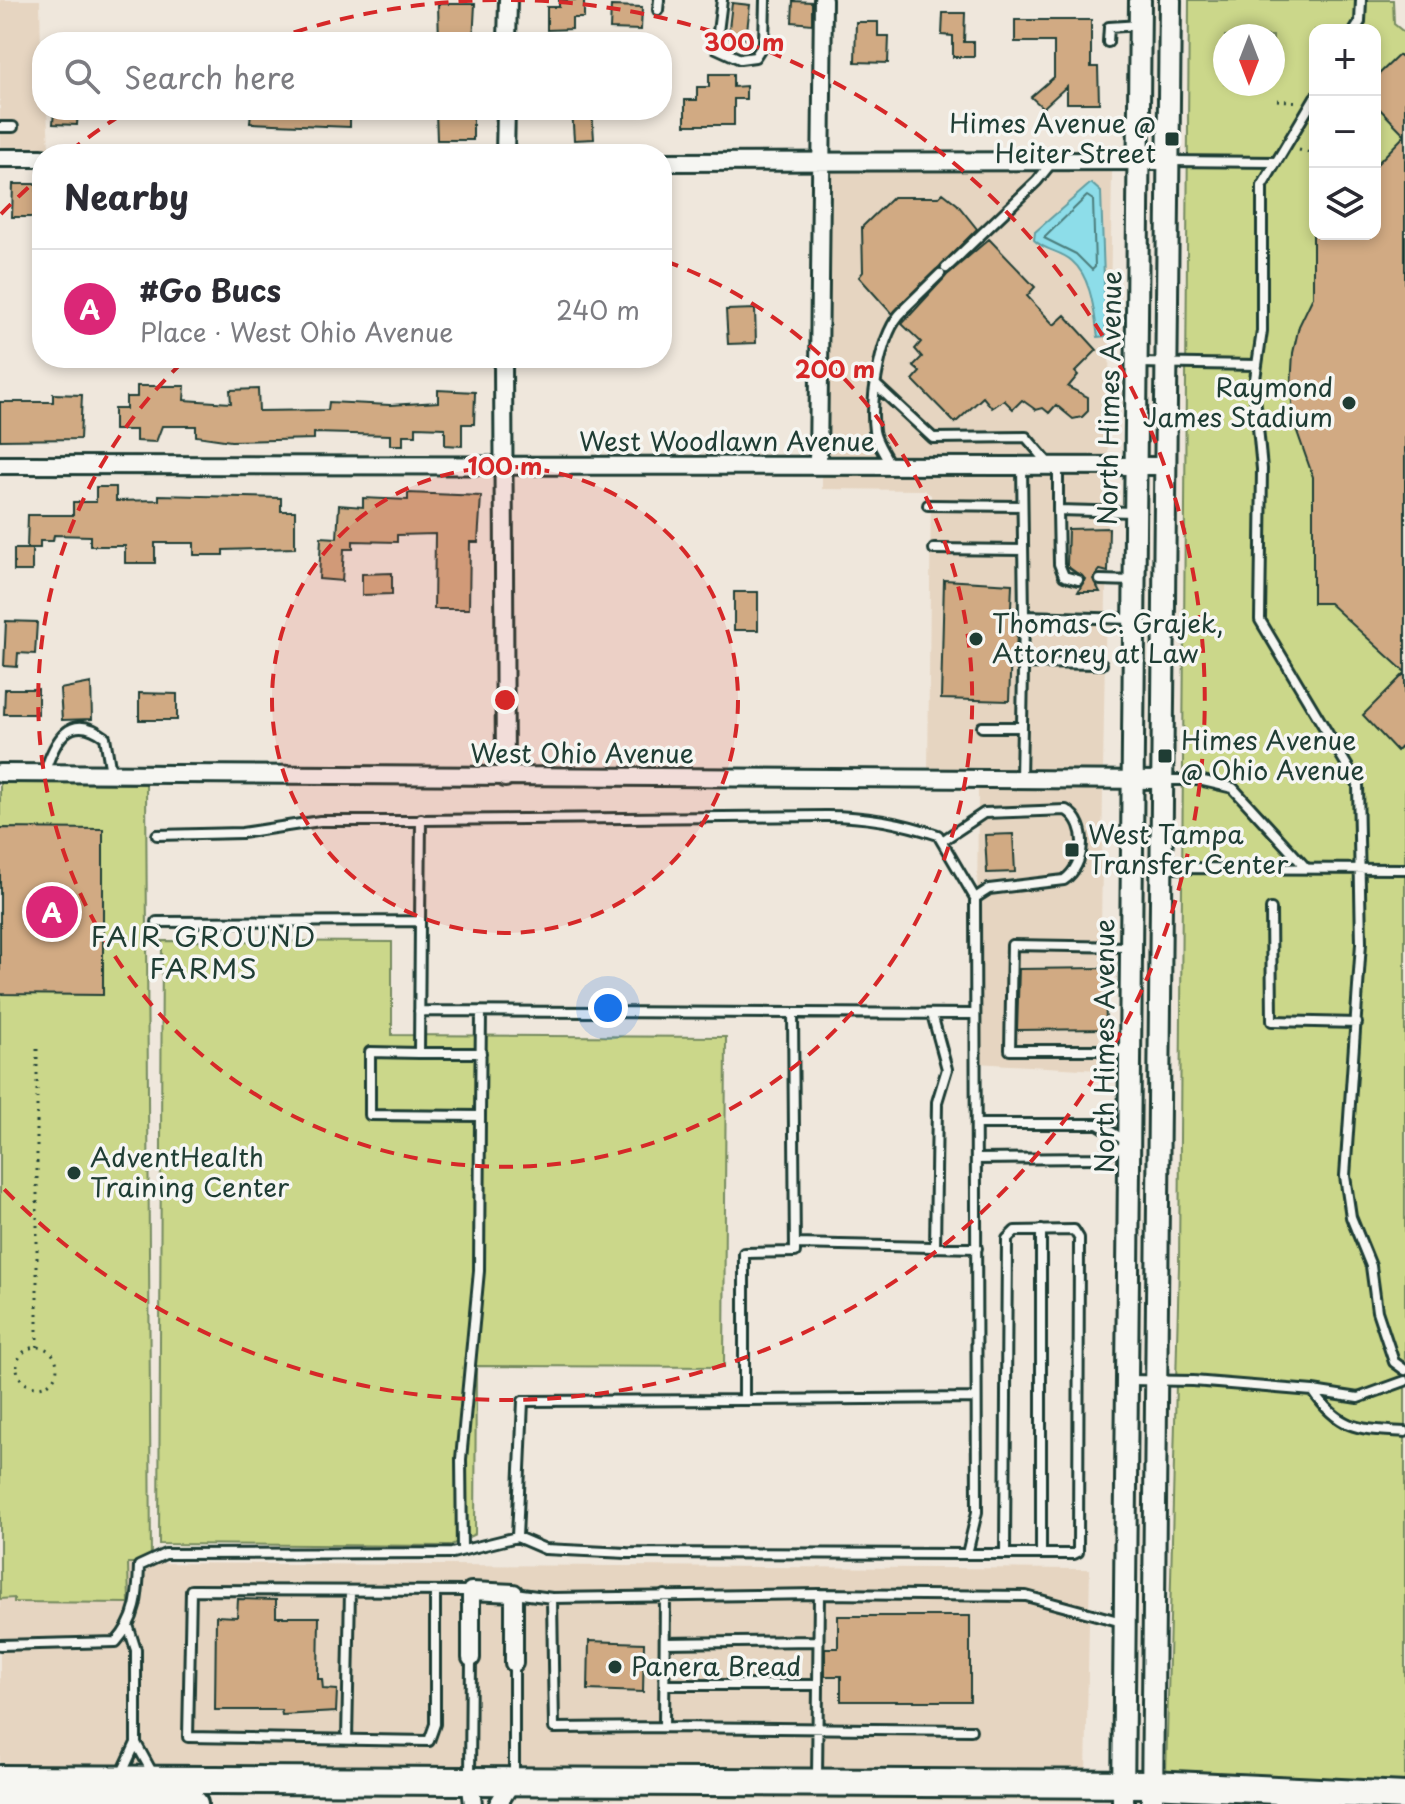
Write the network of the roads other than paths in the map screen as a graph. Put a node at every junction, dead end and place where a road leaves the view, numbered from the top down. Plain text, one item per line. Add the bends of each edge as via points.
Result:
1 (508, 0) edge
2 (659, 0) edge
3 (722, 0) edge
4 (765, 0) edge
5 (823, 0) edge
6 (1140, 0) edge
7 (1170, 0) edge
8 (1361, 0) edge
9 (658, 10) dead end
10 (1359, 24) edge
11 (1140, 25) junction
12 (507, 32) edge
13 (1108, 42) dead end
14 (1309, 107) edge
15 (506, 120) edge
16 (0, 127) edge
17 (13, 127) dead end
18 (505, 144) edge
19 (0, 158) edge
20 (32, 158) edge
21 (822, 161) junction
22 (1053, 161) junction
23 (1140, 161) junction
24 (1169, 161) junction
25 (672, 162) edge
26 (1276, 162) junction
27 (1137, 363) junction
28 (1168, 365) junction
29 (1257, 365) junction
30 (503, 368) edge
31 (876, 385) junction
32 (0, 465) edge
33 (890, 465) junction
34 (1022, 465) junction
35 (503, 466) junction
36 (818, 466) junction
37 (1054, 466) junction
38 (1136, 466) junction
39 (1166, 466) junction
40 (928, 505) dead end
41 (1022, 506) junction
42 (1058, 510) junction
43 (1136, 512) junction
44 (934, 549) dead end
45 (1023, 550) junction
46 (1078, 580) dead end
47 (1100, 580) dead end
48 (1134, 581) junction
49 (1024, 616) junction
50 (1134, 619) junction
51 (1023, 663) junction
52 (1102, 664) dead end
53 (982, 727) dead end
54 (1022, 727) junction
55 (0, 773) edge
56 (44, 774) junction
57 (111, 774) junction
58 (505, 778) junction
59 (1021, 780) junction
60 (1133, 780) junction
61 (1164, 780) junction
62 (421, 819) junction
63 (157, 835) dead end
64 (942, 841) junction
65 (1163, 868) junction
66 (1306, 868) junction
67 (1362, 868) junction
68 (1405, 869) edge
69 (975, 898) junction
70 (1271, 909) dead end
71 (420, 921) junction
72 (157, 922) dead end
73 (1131, 947) junction
74 (419, 1011) junction
75 (481, 1012) junction
76 (793, 1013) junction
77 (932, 1014) junction
78 (974, 1014) junction
79 (1357, 1023) junction
80 (1130, 1050) junction
81 (419, 1053) junction
82 (481, 1053) junction
83 (480, 1116) junction
84 (976, 1124) junction
85 (1159, 1143) junction
86 (1130, 1144) junction
87 (976, 1159) junction
88 (1041, 1230) junction
89 (795, 1244) junction
90 (935, 1248) junction
91 (977, 1248) junction
92 (1405, 1370) edge
93 (1128, 1380) junction
94 (1405, 1381) edge
95 (1158, 1382) junction
96 (1313, 1391) junction
97 (976, 1398) junction
98 (744, 1400) junction
99 (1405, 1432) edge
100 (517, 1537) junction
101 (462, 1550) junction
102 (967, 1554) junction
103 (1005, 1554) junction
104 (1041, 1554) junction
105 (350, 1591) junction
106 (435, 1591) junction
107 (471, 1591) junction
108 (514, 1593) junction
109 (819, 1594) junction
110 (665, 1595) junction
111 (552, 1598) junction
112 (1125, 1623) junction
113 (129, 1628) junction
114 (818, 1641) junction
115 (665, 1643) junction
116 (0, 1645) edge
117 (471, 1658) joint
118 (514, 1663) joint
119 (665, 1685) junction
120 (818, 1685) junction
121 (664, 1727) junction
122 (818, 1729) junction
123 (971, 1730) dead end
124 (347, 1739) junction
125 (136, 1743) junction
126 (0, 1779) edge
127 (120, 1779) junction
128 (155, 1779) junction
129 (514, 1779) junction
130 (817, 1782) junction
131 (472, 1792) edge
132 (1123, 1794) edge
133 (1152, 1794) edge
134 (1405, 1796) edge
135 (0, 1802) edge
136 (194, 1804) edge
137 (498, 1804) edge

1 - 12 street
2 - 9 lane
3 - 4 lane via 716,48 740,59 755,57 764,43
5 - 21 street
6 - 11 street, North Himes Avenue
7 - 24 street, North Himes Avenue
8 - 10 lane
11 - 13 lane via 1109,27
11 - 23 street, North Himes Avenue
14 - 26 lane
15 - 18 street
16 - 17 lane
19 - 20 street
21 - 22 street
21 - 25 street
21 - 36 street
22 - 23 street
22 - 31 lane via 889,327
23 - 24 street
23 - 27 street, North Himes Avenue
24 - 26 lane
24 - 28 street, North Himes Avenue
26 - 29 lane via 1262,186 1262,331
27 - 28 lane
27 - 38 street, North Himes Avenue
28 - 29 lane
28 - 39 street, North Himes Avenue
29 - 67 lane via 1260,620 1358,784
30 - 35 street
31 - 33 lane via 874,429
31 - 37 lane via 933,438 1026,437
32 - 35 street, West Woodlawn Avenue
33 - 34 street, West Woodlawn Avenue
33 - 36 street, West Woodlawn Avenue
34 - 37 street, West Woodlawn Avenue
34 - 41 lane
35 - 36 street, West Woodlawn Avenue
35 - 58 street
37 - 38 street, West Woodlawn Avenue
37 - 42 lane
38 - 39 street, West Woodlawn Avenue
38 - 43 street, North Himes Avenue
39 - 61 street, North Himes Avenue
40 - 41 lane
41 - 45 lane
42 - 43 lane
42 - 46 lane via 1059,564 1064,576
43 - 48 street, North Himes Avenue
44 - 45 lane
45 - 49 lane
47 - 48 lane
48 - 50 street, North Himes Avenue
49 - 50 lane
49 - 51 lane
50 - 60 street, North Himes Avenue
51 - 52 lane
51 - 54 lane
53 - 54 lane
54 - 59 lane
55 - 56 street, West Ohio Avenue
56 - 57 street, West Ohio Avenue
56 - 57 lane via 50,753 75,726 93,728 105,737
57 - 58 street, West Ohio Avenue
58 - 59 street, West Ohio Avenue
59 - 60 street, West Ohio Avenue
60 - 61 street, West Ohio Avenue
60 - 73 street, North Himes Avenue
61 - 65 street, North Himes Avenue
61 - 66 lane via 1199,780 1233,788
62 - 63 lane via 316,821 242,833
62 - 64 lane via 861,816 898,822
62 - 71 lane
64 - 69 lane
64 - 69 lane via 984,813 1066,810 1076,816 1081,864 1073,874 1064,880 989,889
65 - 66 lane
65 - 85 street, North Himes Avenue
66 - 67 lane
67 - 68 lane
67 - 79 lane
69 - 78 lane
70 - 79 lane via 1272,1021
71 - 72 lane
71 - 74 lane
73 - 80 street, North Himes Avenue
73 - 80 lane via 1012,945 1010,1050
74 - 75 lane
74 - 81 lane
75 - 76 lane
75 - 82 lane
76 - 77 lane
76 - 89 lane
77 - 78 lane
77 - 90 lane via 947,1069 937,1102
78 - 84 lane
79 - 92 lane via 1345,1176 1351,1217 1371,1266 1377,1311 1394,1362
80 - 86 street, North Himes Avenue
81 - 82 lane
81 - 83 lane via 370,1052 370,1115
82 - 83 lane
83 - 101 lane via 479,1271 461,1459
84 - 86 lane via 1098,1124
84 - 87 lane
85 - 86 street
85 - 95 street, North Himes Avenue
86 - 87 lane via 1096,1158
86 - 93 street, North Himes Avenue
87 - 91 lane
88 - 103 lane via 1010,1233 1007,1239
88 - 104 lane
88 - 104 lane via 1077,1233 1078,1552
89 - 90 lane
89 - 98 lane via 795,1252 744,1253
90 - 91 lane
91 - 97 lane
93 - 95 lane
93 - 112 street, North Himes Avenue
94 - 96 lane via 1358,1398
95 - 96 lane
95 - 133 street, North Himes Avenue
96 - 99 lane via 1331,1417 1357,1429
97 - 98 lane
97 - 102 lane via 977,1512
98 - 100 lane via 523,1401
100 - 101 lane
100 - 102 lane via 545,1549 627,1553
101 - 113 lane via 165,1554 139,1566 138,1602
102 - 103 lane
103 - 104 lane
105 - 106 lane
105 - 124 lane
105 - 124 lane via 191,1590 188,1722 188,1737
106 - 107 lane
106 - 124 lane via 435,1724 429,1741
107 - 108 street
107 - 117 street
108 - 111 lane
108 - 118 street
109 - 110 lane
109 - 112 lane via 1026,1596
109 - 114 lane
110 - 111 lane
110 - 115 lane
111 - 121 lane via 554,1728
112 - 132 street, North Himes Avenue
113 - 116 lane via 116,1642
113 - 125 lane via 136,1650
114 - 115 lane
114 - 120 lane
115 - 119 lane
117 - 131 lane
118 - 129 lane
119 - 120 lane
119 - 121 lane
120 - 122 lane
121 - 122 lane
122 - 123 lane
122 - 130 lane
125 - 127 lane
125 - 128 lane
126 - 127 main road
127 - 128 main road
128 - 131 main road
129 - 130 main road
129 - 131 main road
129 - 137 street
130 - 132 main road
132 - 133 main road
133 - 134 main road
135 - 136 main road

